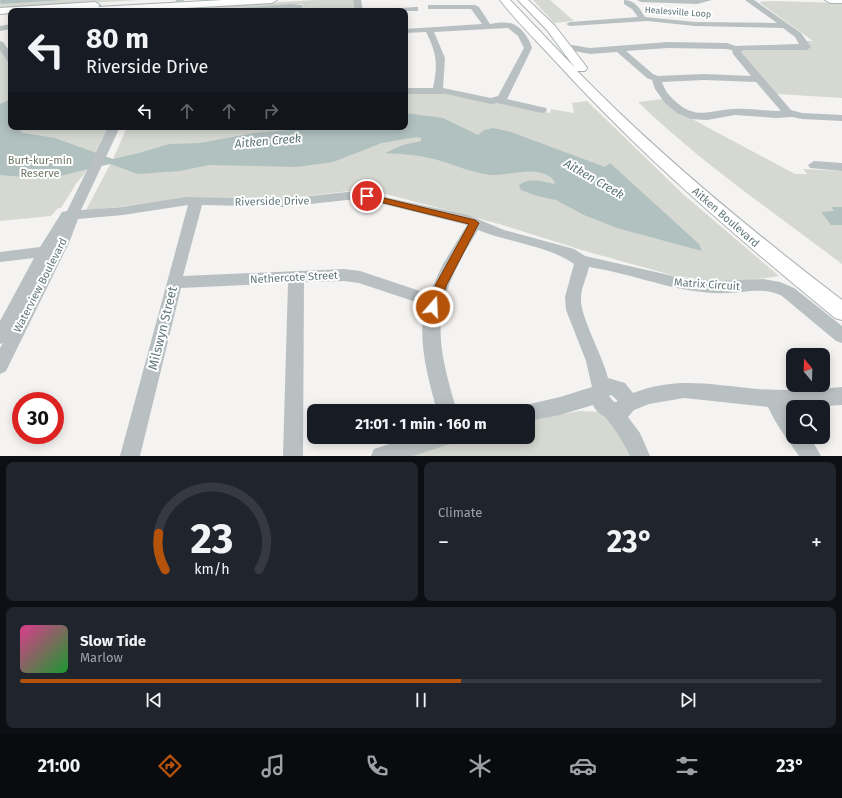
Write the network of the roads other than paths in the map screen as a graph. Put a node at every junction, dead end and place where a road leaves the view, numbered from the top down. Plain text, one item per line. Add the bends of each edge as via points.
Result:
1 (272, 0) edge
2 (523, 0) edge
3 (641, 0) edge
4 (708, 0) edge
5 (749, 0) edge
6 (830, 0) edge
7 (842, 0) edge
8 (505, 1) edge
9 (627, 2) dead end
10 (173, 4) edge
11 (431, 7) dead end
12 (58, 8) edge
13 (121, 8) edge
14 (266, 8) edge
15 (299, 8) edge
16 (415, 9) dead end
17 (408, 10) edge
18 (643, 19) junction
19 (684, 23) junction
20 (570, 24) dead end
21 (487, 26) junction
22 (785, 26) junction
23 (428, 29) junction
24 (408, 31) edge
25 (0, 44) edge
26 (703, 46) junction
27 (566, 47) junction
28 (620, 49) junction
29 (739, 51) junction
30 (590, 52) junction
31 (8, 55) edge
32 (574, 58) junction
33 (759, 79) junction
34 (657, 80) junction
35 (438, 90) junction
36 (408, 91) edge
37 (499, 100) junction
38 (542, 110) dead end
39 (787, 112) junction
40 (615, 116) junction
41 (842, 118) edge
42 (112, 130) edge
43 (842, 166) edge
44 (819, 168) dead end
45 (197, 201) junction
46 (72, 212) junction
47 (475, 223) junction
48 (51, 252) junction
49 (0, 257) edge
50 (581, 261) junction
51 (296, 277) junction
52 (174, 282) junction
53 (434, 302) junction
54 (842, 312) edge
55 (842, 336) edge
56 (0, 337) edge
57 (0, 366) edge
58 (842, 396) edge
59 (613, 399) junction
60 (774, 399) junction
61 (445, 404) edge
62 (535, 411) edge
63 (786, 420) edge
64 (420, 444) edge
65 (803, 444) edge
66 (636, 448) edge
67 (130, 456) edge
68 (292, 456) edge
69 (381, 456) edge
70 (811, 456) edge

1 - 10 main road
2 - 27 main road, Aitken Boulevard
3 - 4 street
5 - 22 street
6 - 7 main road
8 - 40 main road, Aitken Boulevard
9 - 18 street via 635,6
10 - 12 main road
10 - 13 main road
11 - 21 street via 472,7
14 - 15 street
16 - 17 street
18 - 19 street, Healesville Loop
18 - 20 street, Healesville Loop
19 - 22 street, Healesville Loop
19 - 26 street
21 - 23 street
21 - 37 street via 510,26 527,43 528,48
22 - 29 street via 807,46 746,48
23 - 24 street
23 - 35 street via 441,55 442,71
25 - 31 street
26 - 28 street via 668,45
26 - 29 street via 724,46
27 - 30 street
27 - 32 main road, Aitken Boulevard
28 - 30 street
28 - 34 street
29 - 33 street
30 - 32 street
32 - 40 main road, Aitken Boulevard
33 - 34 street via 701,77
33 - 39 street
34 - 39 street via 657,85 667,99 688,115
35 - 36 street
35 - 37 street via 491,101
37 - 38 street
39 - 41 street via 802,116
40 - 54 main road, Aitken Boulevard via 714,207
42 - 46 street, Waterview Boulevard
43 - 44 street
45 - 46 street, Riverside Drive
45 - 47 street, Riverside Drive via 283,203 356,195
45 - 52 street, Milswyn Street
46 - 48 street, Waterview Boulevard
47 - 50 street, Riverside Drive via 499,233 569,253
47 - 53 street via 454,259
48 - 49 street
48 - 56 street, Waterview Boulevard
48 - 57 street, Waterview Boulevard
50 - 55 street, Matrix Circuit via 602,263 672,282 779,287
50 - 59 street via 582,271 573,297 574,310
51 - 52 street, Nethercote Street
51 - 53 street, Nethercote Street via 327,274 360,277
51 - 68 street
52 - 67 street, Milswyn Street
53 - 61 street via 432,332
58 - 60 street
59 - 60 street via 695,389
59 - 62 street
59 - 66 street
60 - 63 street
64 - 69 street
65 - 70 street

